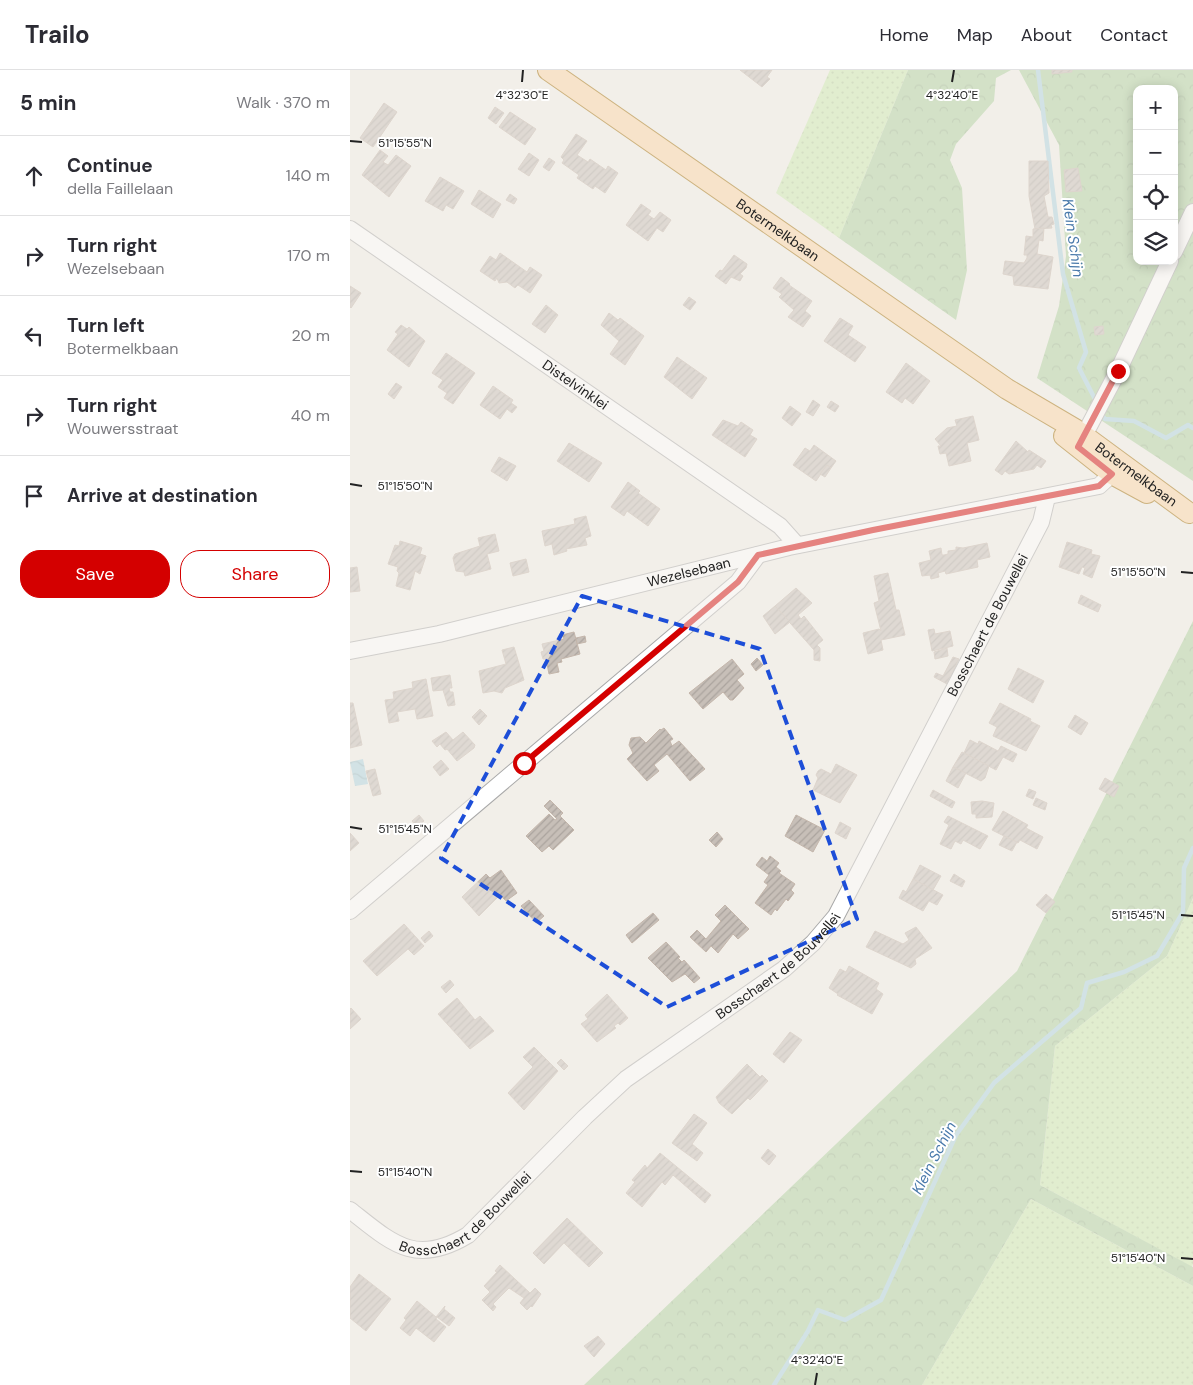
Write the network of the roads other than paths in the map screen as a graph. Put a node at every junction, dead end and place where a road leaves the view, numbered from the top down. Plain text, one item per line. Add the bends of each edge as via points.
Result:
1 (548, 70) edge
2 (1193, 212) edge
3 (350, 229) edge
4 (1178, 244) edge
5 (1168, 265) edge
6 (1082, 441) junction
7 (1112, 474) junction
8 (1048, 498) junction
9 (1191, 514) edge
10 (797, 545) junction
11 (758, 555) junction
12 (350, 651) edge
13 (350, 911) edge
14 (350, 1210) edge

1 - 6 main road, Botermelkbaan
2 - 4 street
3 - 10 street, Distelvinklei via 780,526
5 - 6 street
6 - 7 main road, Botermelkbaan
6 - 9 main road, Botermelkbaan
7 - 8 street, Wezelsebaan via 1099,486
7 - 9 main road, Botermelkbaan
8 - 10 street, Wezelsebaan
8 - 14 street, Bosschaert de Bouwellei via 1041,522 836,916 812,943 784,969 626,1079 468,1234 452,1244 435,1250 392,1243
10 - 11 street, Wezelsebaan
11 - 12 street, Wezelsebaan via 439,634
11 - 13 street via 738,582

